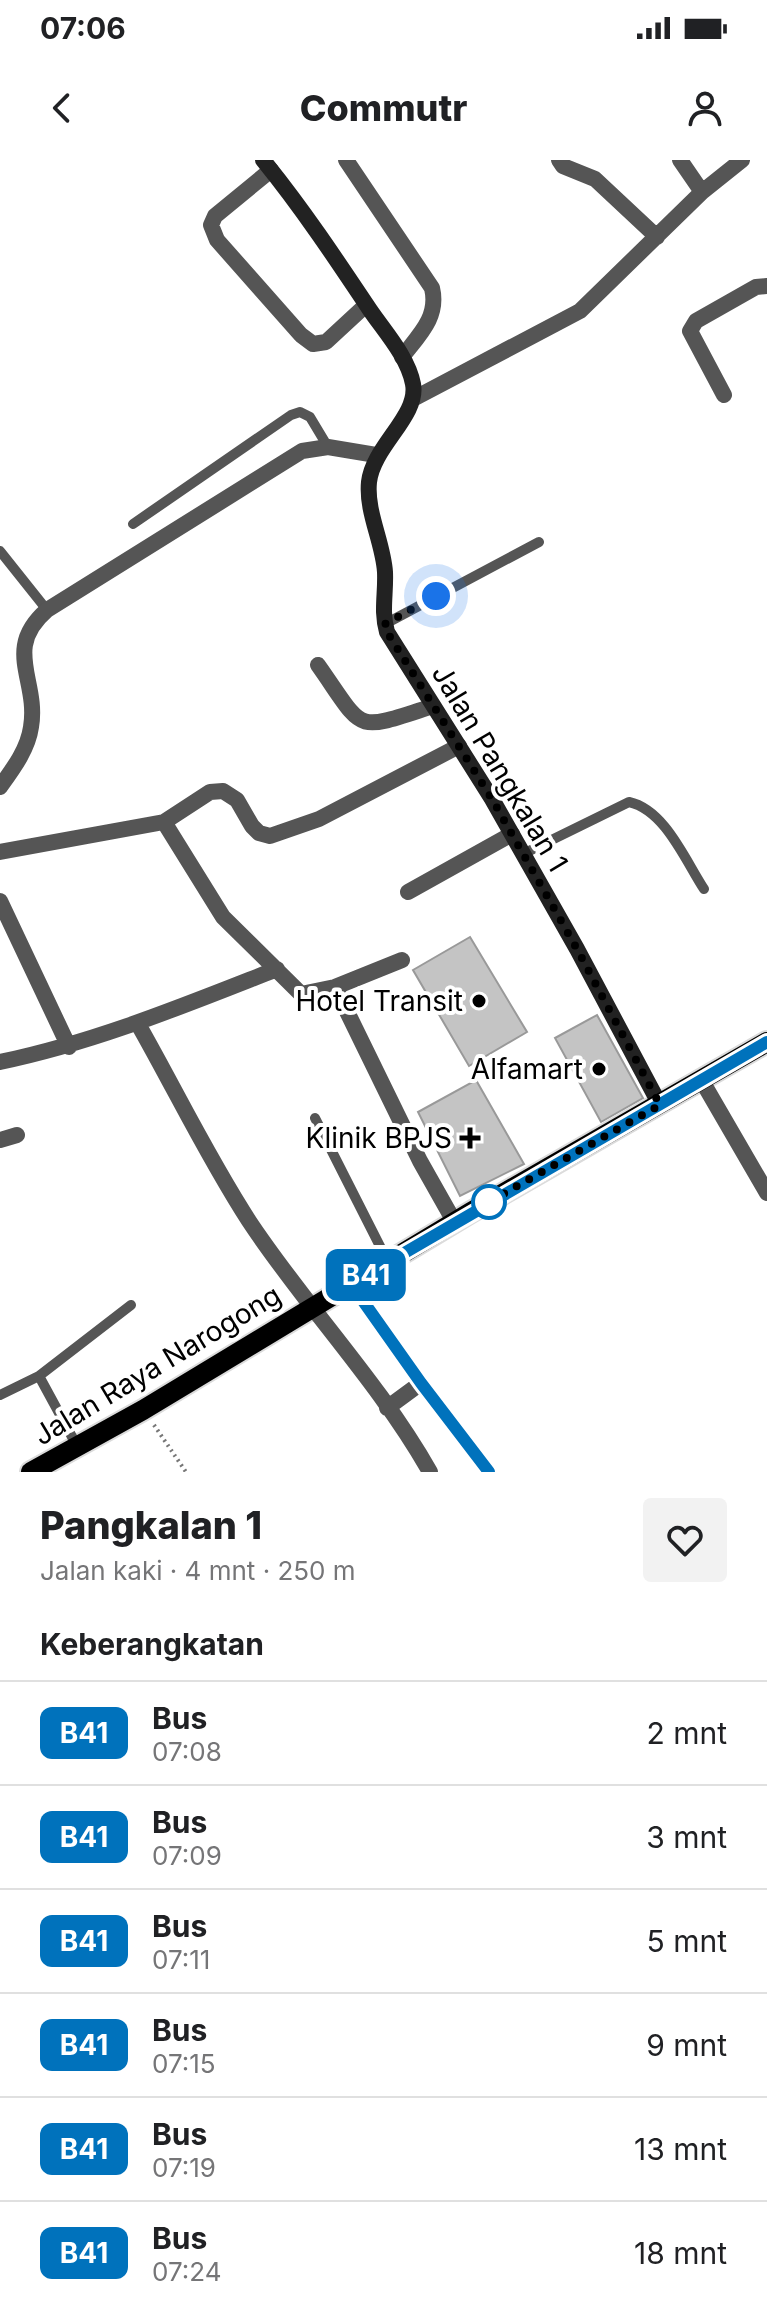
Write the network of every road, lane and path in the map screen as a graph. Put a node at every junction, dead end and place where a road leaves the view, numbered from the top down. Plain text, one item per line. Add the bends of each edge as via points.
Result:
1 (346, 160) edge
2 (559, 160) edge
3 (680, 160) edge
4 (742, 160) edge
5 (267, 165) edge
6 (702, 192) junction
7 (657, 237) junction
8 (767, 286) edge
9 (366, 305) junction
10 (402, 357) junction
11 (724, 395) dead end
12 (413, 399) junction
13 (328, 447) junction
14 (376, 455) junction
15 (133, 524) dead end
16 (539, 542) dead end
17 (0, 551) edge
18 (47, 610) junction
19 (385, 624) junction
20 (318, 665) dead end
21 (433, 706) junction
22 (459, 746) junction
23 (0, 787) edge
24 (164, 822) junction
25 (512, 834) junction
26 (0, 852) edge
27 (523, 854) junction
28 (704, 889) dead end
29 (408, 892) dead end
30 (0, 901) edge
31 (402, 960) dead end
32 (277, 969) junction
33 (335, 987) junction
34 (138, 1024) junction
35 (767, 1042) edge
36 (69, 1047) junction
37 (0, 1062) edge
38 (702, 1081) junction
39 (660, 1105) junction
40 (315, 1118) dead end
41 (17, 1135) dead end
42 (0, 1140) edge
43 (767, 1193) edge
44 (455, 1223) junction
45 (388, 1262) junction
46 (351, 1284) junction
47 (131, 1305) dead end
48 (313, 1305) junction
49 (39, 1376) junction
50 (421, 1383) junction
51 (0, 1395) edge
52 (387, 1408) junction
53 (143, 1410) junction
54 (77, 1446) junction
55 (31, 1472) edge
56 (186, 1472) edge
57 (430, 1472) edge
58 (489, 1472) edge

1 - 10 street via 432,288 436,304 430,322
2 - 7 street via 595,179
3 - 6 street
4 - 6 street
5 - 9 main road
5 - 9 street via 215,216 211,225 217,240 313,344 326,342
6 - 7 street
7 - 12 street via 580,311
8 - 11 street via 696,321 690,331
9 - 10 main road
10 - 12 main road
12 - 14 main road, Jalan Pangkalan 1
13 - 14 street
13 - 15 lane via 310,417 291,415
13 - 18 street via 302,451
14 - 19 main road, Jalan Pangkalan 1 via 369,483 385,571
16 - 19 lane
17 - 18 lane
18 - 23 street via 25,639 32,726 21,756
19 - 21 main road, Jalan Pangkalan 1
20 - 21 street via 357,721 369,725
21 - 22 main road, Jalan Pangkalan 1
22 - 24 street via 319,819 270,836 259,833 237,800 223,791 210,792
22 - 25 main road, Jalan Pangkalan 1
24 - 26 street
24 - 32 street via 223,917
25 - 27 main road, Jalan Pangkalan 1
25 - 29 street
27 - 28 lane via 629,802 655,814
27 - 39 main road, Jalan Pangkalan 1
30 - 36 street
31 - 33 street
32 - 33 street via 301,994
32 - 34 street
33 - 44 street
34 - 36 street
34 - 48 street via 249,1220
35 - 38 main road, Jalan Raya Narogong
36 - 37 street
38 - 39 main road, Jalan Raya Narogong
38 - 43 street
39 - 44 main road, Jalan Raya Narogong
40 - 45 lane
41 - 42 street
44 - 45 main road, Jalan Raya Narogong
45 - 46 main road, Jalan Raya Narogong
46 - 48 main road, Jalan Raya Narogong
46 - 50 street
47 - 49 lane
48 - 52 street
48 - 53 main road, Jalan Raya Narogong
49 - 51 lane
49 - 54 lane
50 - 52 street
50 - 58 street
52 - 57 street
53 - 54 main road, Jalan Raya Narogong
53 - 56 path
54 - 55 main road, Jalan Raya Narogong

